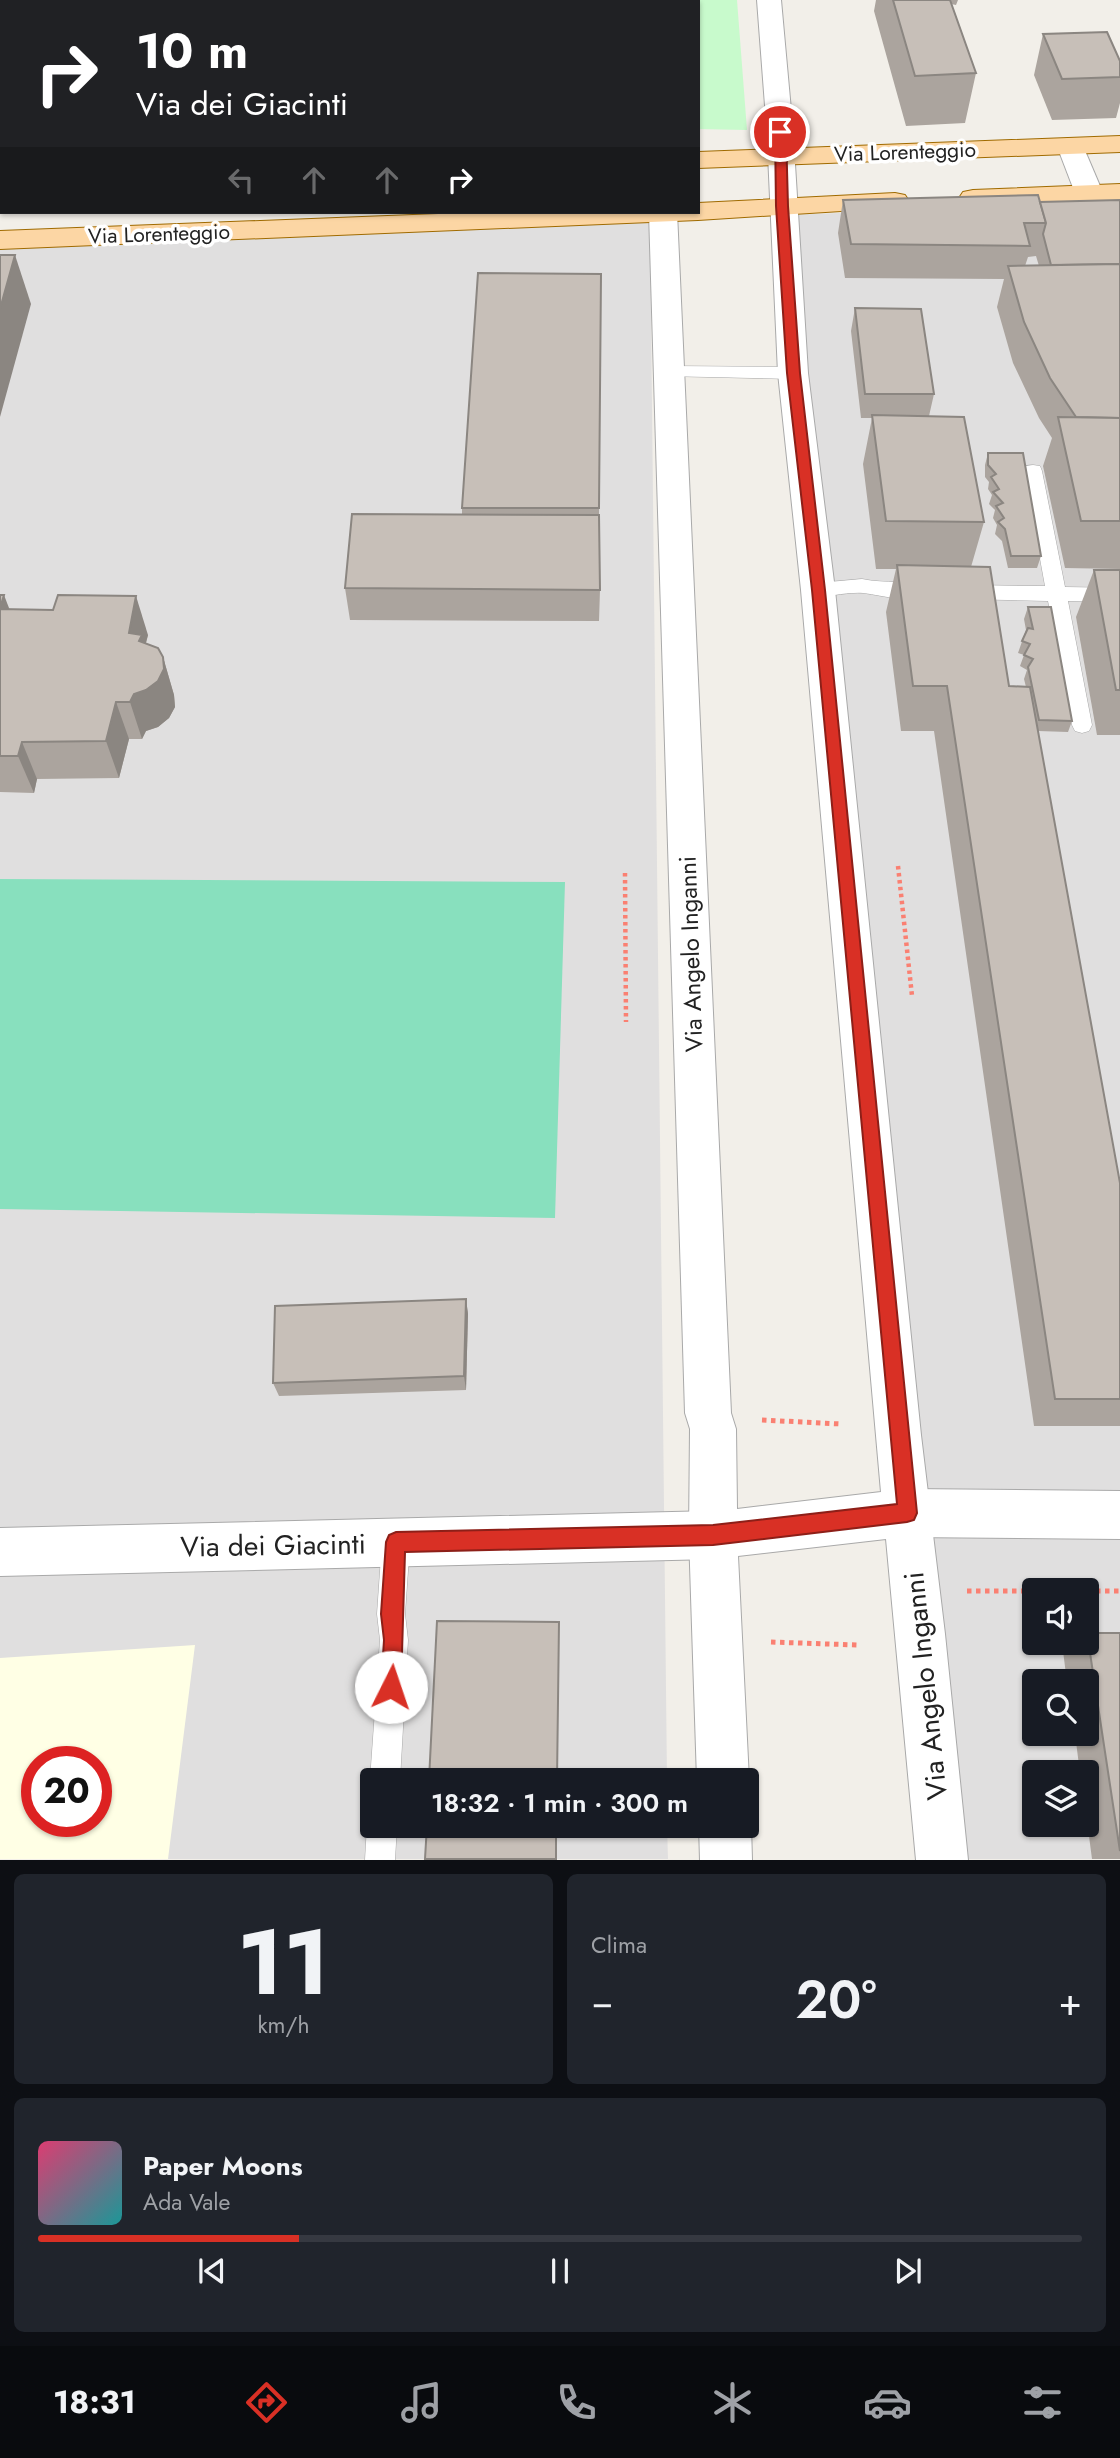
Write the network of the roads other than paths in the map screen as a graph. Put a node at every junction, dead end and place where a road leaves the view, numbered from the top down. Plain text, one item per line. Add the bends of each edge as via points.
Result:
1 (769, 0) edge
2 (1120, 144) edge
3 (1070, 146) junction
4 (782, 157) junction
5 (700, 160) edge
6 (1120, 192) edge
7 (1089, 193) junction
8 (782, 206) junction
9 (700, 212) edge
10 (610, 214) edge
11 (663, 214) edge
12 (186, 222) edge
13 (0, 240) edge
14 (669, 372) junction
15 (793, 373) junction
16 (1033, 471) dead end
17 (818, 590) junction
18 (1057, 593) junction
19 (1120, 595) edge
20 (1082, 725) dead end
21 (907, 1513) junction
22 (1120, 1515) edge
23 (713, 1535) junction
24 (396, 1542) junction
25 (0, 1552) edge
26 (386, 1768) edge
27 (723, 1768) edge
28 (381, 1838) edge
29 (725, 1838) edge
30 (380, 1860) edge
31 (726, 1860) edge
32 (942, 1860) edge

1 - 4 street, Via Angelo Inganni
2 - 3 main road, Via Lorenteggio
3 - 4 main road, Via Lorenteggio
3 - 7 street
4 - 5 main road, Via Lorenteggio
4 - 8 street, Via Angelo Inganni
6 - 7 main road, Via Lorenteggio
7 - 8 main road, Via Lorenteggio
8 - 9 main road, Via Lorenteggio
8 - 15 street, Via Angelo Inganni
10 - 12 main road, Via Lorenteggio
11 - 14 street, Via Angelo Inganni
12 - 13 main road, Via Lorenteggio
14 - 15 lane
14 - 23 street, Via Angelo Inganni via 708,1413 713,1429
15 - 17 street, Via Angelo Inganni
16 - 18 lane
17 - 18 lane via 862,586 883,591
17 - 21 street, Via Angelo Inganni
18 - 19 lane
18 - 20 lane
21 - 22 street
21 - 23 street
21 - 32 street, Via Angelo Inganni
23 - 24 street, Via dei Giacinti
23 - 27 street, Via Angelo Inganni
24 - 25 street, Via dei Giacinti
24 - 26 lane
28 - 30 lane
29 - 31 street

